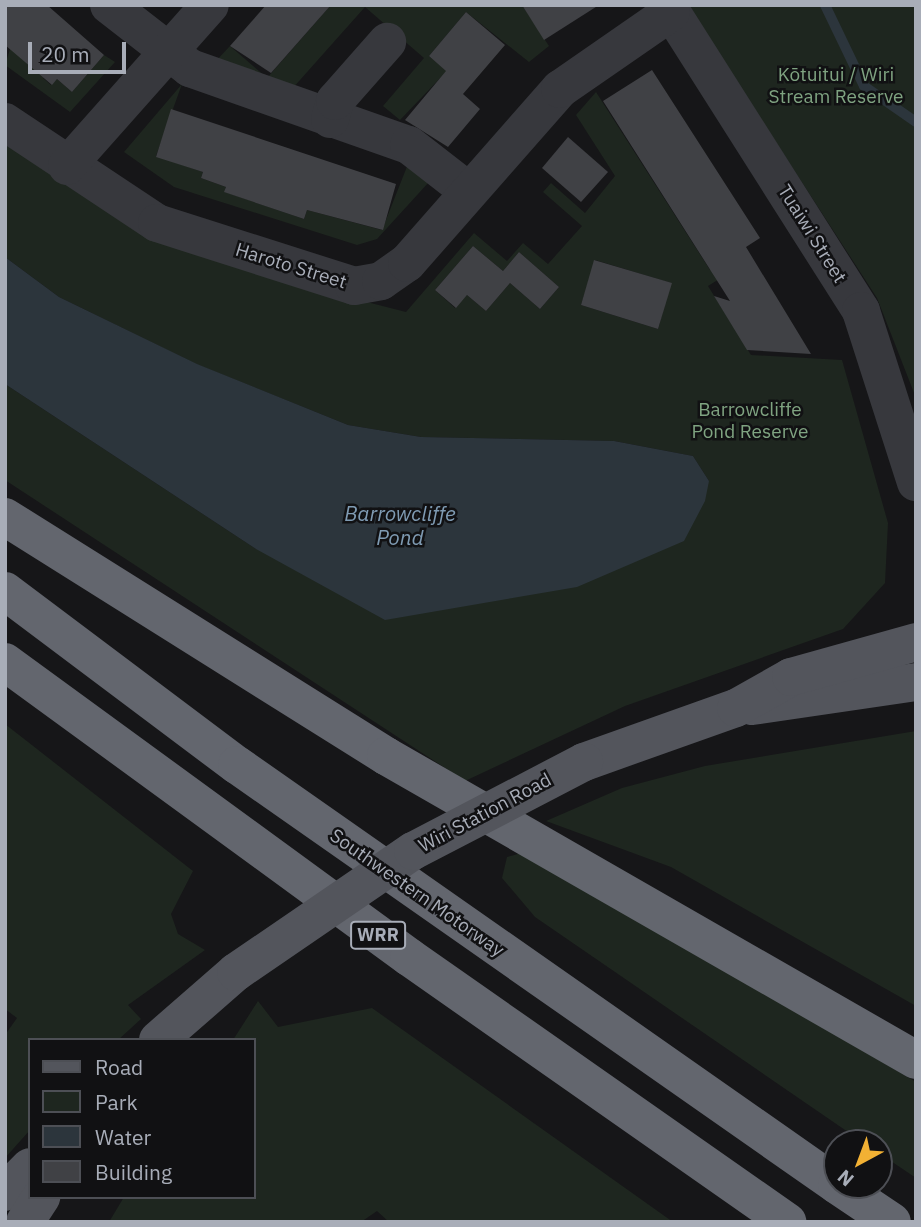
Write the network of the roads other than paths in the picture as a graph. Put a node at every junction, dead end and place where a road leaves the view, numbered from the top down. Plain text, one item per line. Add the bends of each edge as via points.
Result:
1 (108, 5) edge
2 (210, 5) edge
3 (669, 9) edge
4 (387, 42) dead end
5 (167, 54) junction
6 (330, 118) junction
7 (5, 122) edge
8 (67, 166) junction
9 (468, 191) junction
10 (916, 482) edge
11 (5, 517) edge
12 (5, 591) edge
13 (916, 642) edge
14 (5, 662) edge
15 (916, 682) edge
16 (736, 708) junction
17 (160, 1038) edge
18 (916, 1060) edge
19 (28, 1169) edge
20 (823, 1175) edge
21 (5, 1192) edge
22 (40, 1199) edge
23 (858, 1199) edge
24 (775, 1215) edge
25 (25, 1222) edge
26 (892, 1222) edge

1 - 5 street
2 - 5 street
3 - 9 street, Haroto Street via 560,89
3 - 10 street, Tuaiwi Street via 860,311
4 - 6 street via 335,101
5 - 6 street
5 - 8 street
6 - 9 street via 409,145
7 - 8 street, Haroto Street
8 - 9 street, Haroto Street via 157,223 354,286 381,281 407,263
11 - 18 highway via 386,756
12 - 20 highway, Southwestern Motorway / WRR via 237,765
13 - 16 main road, Wiri Station Road via 791,677
14 - 24 highway, WRR
15 - 16 main road, Wiri Station Road
16 - 17 main road, Wiri Station Road, bridge via 584,762 413,851 236,972
19 - 21 main road
22 - 25 main road
23 - 26 highway, Southwestern Motorway / WRR

